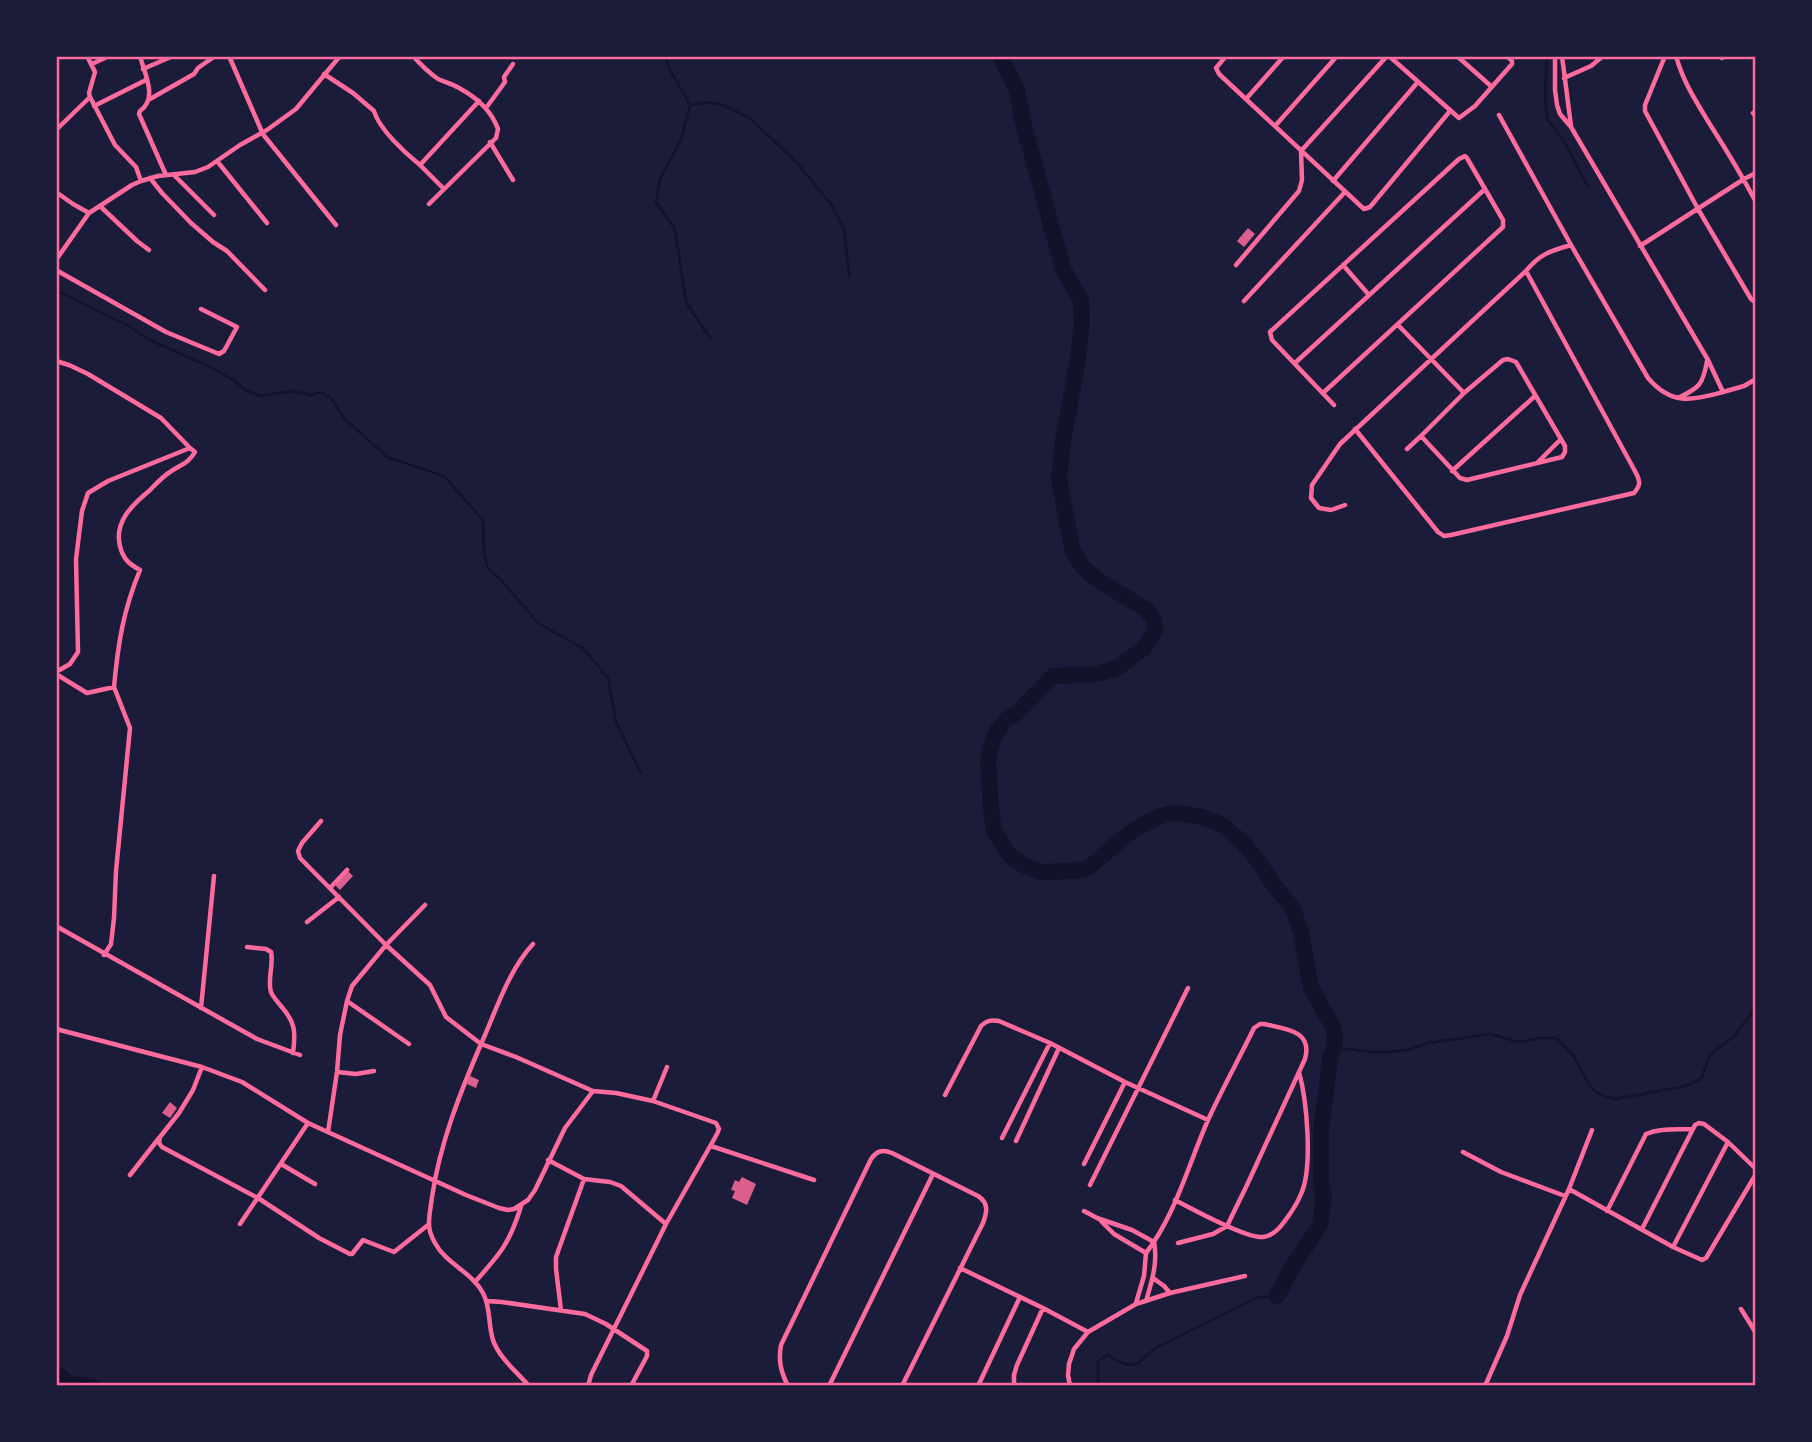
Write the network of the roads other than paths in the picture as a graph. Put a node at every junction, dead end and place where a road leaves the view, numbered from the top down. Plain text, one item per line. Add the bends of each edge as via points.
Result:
1 (87, 56) edge
2 (108, 56) edge
3 (140, 56) edge
4 (173, 56) edge
5 (215, 56) edge
6 (229, 56) edge
7 (340, 56) edge
8 (413, 56) edge
9 (1284, 56) edge
10 (1336, 56) edge
11 (1388, 56) edge
12 (1457, 56) edge
13 (1507, 56) edge
14 (1603, 56) edge
15 (1664, 56) edge
16 (1676, 56) edge
17 (1223, 57) edge
18 (1555, 58) edge
19 (1562, 58) edge
20 (92, 64) junction
21 (513, 64) dead end
22 (143, 69) junction
23 (324, 74) junction
24 (1564, 78) junction
25 (146, 80) junction
26 (1418, 83) junction
27 (1492, 87) junction
28 (90, 97) junction
29 (150, 99) junction
30 (1246, 99) junction
31 (479, 101) junction
32 (94, 106) junction
33 (486, 108) junction
34 (1450, 111) junction
35 (1499, 115) dead end
36 (1275, 126) junction
37 (1571, 127) junction
38 (56, 131) edge
39 (262, 132) junction
40 (490, 142) junction
41 (1301, 151) junction
42 (217, 161) junction
43 (420, 165) junction
44 (1756, 173) edge
45 (166, 175) junction
46 (173, 175) junction
47 (150, 178) junction
48 (1744, 179) junction
49 (513, 180) dead end
50 (141, 181) junction
51 (1333, 181) junction
52 (444, 189) junction
53 (1485, 189) junction
54 (56, 191) edge
55 (1345, 192) junction
56 (1756, 202) edge
57 (429, 204) dead end
58 (101, 206) junction
59 (1698, 209) junction
60 (89, 214) junction
61 (214, 215) dead end
62 (267, 223) dead end
63 (336, 225) dead end
64 (1571, 245) junction
65 (1640, 246) junction
66 (149, 250) dead end
67 (56, 260) edge
68 (1236, 265) dead end
69 (1343, 265) junction
70 (56, 270) edge
71 (1526, 271) junction
72 (265, 290) dead end
73 (1369, 295) junction
74 (1244, 301) dead end
75 (1756, 303) edge
76 (201, 309) dead end
77 (1398, 325) junction
78 (1430, 358) junction
79 (1707, 360) junction
80 (56, 361) edge
81 (1295, 363) junction
82 (1756, 379) edge
83 (1723, 391) junction
84 (1323, 393) junction
85 (1464, 393) junction
86 (1535, 396) junction
87 (1678, 398) junction
88 (1334, 405) dead end
89 (1355, 429) junction
90 (1421, 436) junction
91 (1561, 439) junction
92 (190, 448) junction
93 (1407, 449) dead end
94 (1536, 463) junction
95 (1452, 471) junction
96 (1345, 505) dead end
97 (56, 673) edge
98 (114, 687) junction
99 (321, 821) dead end
100 (347, 870) dead end
101 (214, 876) dead end
102 (330, 888) junction
103 (339, 897) junction
104 (425, 905) dead end
105 (307, 922) dead end
106 (56, 926) edge
107 (533, 944) dead end
108 (386, 945) junction
109 (247, 947) dead end
110 (104, 955) junction
111 (1188, 988) dead end
112 (347, 1001) junction
113 (201, 1009) junction
114 (56, 1029) edge
115 (1050, 1043) junction
116 (409, 1044) dead end
117 (481, 1044) junction
118 (1059, 1048) junction
119 (293, 1053) junction
120 (300, 1055) dead end
121 (202, 1067) junction
122 (667, 1067) dead end
123 (374, 1071) dead end
124 (337, 1072) junction
125 (1299, 1072) junction
126 (1125, 1082) junction
127 (1139, 1088) junction
128 (593, 1091) junction
129 (945, 1096) dead end
130 (653, 1101) junction
131 (1208, 1120) junction
132 (308, 1123) junction
133 (1693, 1129) junction
134 (1592, 1130) dead end
135 (328, 1132) junction
136 (160, 1137) junction
137 (1002, 1138) dead end
138 (1016, 1142) dead end
139 (1728, 1142) junction
140 (710, 1146) junction
141 (1463, 1152) dead end
142 (548, 1160) junction
143 (281, 1164) junction
144 (1084, 1164) dead end
145 (1756, 1171) edge
146 (933, 1174) junction
147 (130, 1175) dead end
148 (584, 1179) junction
149 (435, 1180) junction
150 (814, 1180) dead end
151 (315, 1184) dead end
152 (1090, 1185) dead end
153 (1569, 1189) junction
154 (1565, 1196) junction
155 (258, 1198) junction
156 (1175, 1200) junction
157 (521, 1206) junction
158 (1084, 1211) dead end
159 (1607, 1211) junction
160 (1097, 1218) junction
161 (240, 1224) dead end
162 (666, 1224) junction
163 (428, 1225) junction
164 (1227, 1226) junction
165 (1642, 1229) junction
166 (1154, 1242) junction
167 (1178, 1243) dead end
168 (1673, 1247) junction
169 (1146, 1252) junction
170 (960, 1268) junction
171 (1245, 1276) dead end
172 (1153, 1278) junction
173 (475, 1282) junction
174 (1170, 1293) junction
175 (1020, 1297) junction
176 (487, 1301) junction
177 (1146, 1301) junction
178 (1136, 1304) junction
179 (1043, 1308) junction
180 (1741, 1309) dead end
181 (561, 1310) junction
182 (613, 1331) junction
183 (1088, 1332) junction
184 (1756, 1333) edge
185 (529, 1386) edge
186 (588, 1386) edge
187 (631, 1386) edge
188 (788, 1386) edge
189 (829, 1386) edge
190 (902, 1386) edge
191 (978, 1386) edge
192 (1014, 1386) edge
193 (1070, 1386) edge
194 (1485, 1386) edge

1 - 20 street
2 - 20 street
3 - 22 street
4 - 22 street
5 - 29 street
6 - 39 street
7 - 23 street
8 - 31 street via 439,79
9 - 30 street
10 - 36 street
11 - 26 street
11 - 41 street
12 - 27 street
13 - 27 street via 1512,63
14 - 24 street
15 - 59 street via 1645,111
16 - 48 street via 1692,94
17 - 30 street via 1216,68 1219,74
18 - 19 street
18 - 37 street via 1557,105
19 - 24 street
20 - 28 street
21 - 33 street
22 - 25 street
23 - 39 street via 296,109
23 - 43 street via 374,111 385,130
24 - 37 street
25 - 29 street
25 - 32 street
26 - 34 street
26 - 51 street
27 - 34 street via 1461,117
28 - 32 street
28 - 38 street
29 - 45 street via 139,114
30 - 36 street
31 - 33 street
31 - 43 street
32 - 50 street
33 - 40 street via 498,129
34 - 55 street via 1368,208
35 - 64 street
36 - 41 street
37 - 65 street
39 - 42 street
39 - 63 street
40 - 49 street
40 - 52 street
41 - 51 street
41 - 68 street via 1299,191
42 - 46 street via 195,172
42 - 62 street
43 - 52 street
44 - 48 street
45 - 46 street
45 - 47 street
46 - 61 street
47 - 50 street
47 - 72 street via 191,223
48 - 56 street
48 - 59 street
50 - 58 street
51 - 55 street
52 - 57 street
53 - 69 street via 1462,157
53 - 73 street
53 - 77 street via 1503,227
54 - 60 street
55 - 74 street
58 - 60 street
58 - 66 street
59 - 65 street
59 - 75 street
60 - 67 street
64 - 71 street via 1542,255
64 - 87 street via 1648,378
65 - 79 street
69 - 73 street
69 - 81 street via 1270,332
70 - 76 street via 166,332 219,354 237,327
71 - 78 street
71 - 89 street via 1640,481 1634,493 1444,536
73 - 81 street
77 - 78 street
77 - 84 street
78 - 85 street
78 - 89 street
79 - 83 street
79 - 87 street via 1705,378
80 - 92 street via 88,374 161,418
81 - 84 street
82 - 83 street
83 - 87 street
84 - 88 street
85 - 86 street via 1508,359 1516,362
85 - 90 street
86 - 91 street
86 - 95 street
89 - 96 street via 1312,485 1311,498 1319,508
90 - 93 street
90 - 95 street
91 - 94 street
91 - 94 street via 1565,446 1562,457
92 - 97 street via 88,493 76,559 78,652
92 - 98 street via 195,452 191,460 168,473 132,506 119,528 121,554 140,570 122,622
94 - 95 street via 1467,480
97 - 98 street via 87,693
98 - 110 street via 130,728 114,918
99 - 102 street via 298,851
100 - 102 street
101 - 113 street
102 - 103 street
103 - 105 street
103 - 108 street
104 - 108 street
106 - 110 street
107 - 117 street via 511,976
108 - 112 street via 352,986
108 - 117 street via 430,985 446,1017
109 - 119 street via 271,952 271,993 293,1024
110 - 113 street
111 - 127 street
112 - 116 street
112 - 124 street
113 - 119 street
114 - 121 street
115 - 118 street
115 - 129 street via 999,1021 985,1022
115 - 137 street
117 - 128 street
117 - 149 street via 442,1144
118 - 126 street
118 - 138 street
119 - 120 street
121 - 132 street via 242,1082
121 - 136 street via 193,1090
122 - 130 street
123 - 124 street
124 - 135 street
125 - 131 street via 1307,1046 1302,1037 1257,1025
125 - 164 street
125 - 164 street via 1307,1155 1302,1194 1279,1228 1266,1237
126 - 127 street
126 - 144 street
127 - 131 street
127 - 152 street
128 - 130 street
128 - 142 street
130 - 140 street via 716,1123 719,1129
131 - 156 street
132 - 135 street
132 - 143 street
133 - 139 street via 1704,1124
133 - 159 street via 1646,1134
133 - 165 street
134 - 153 street
135 - 149 street
136 - 147 street
136 - 155 street via 162,1147
139 - 145 street
139 - 168 street
140 - 150 street
140 - 162 street
141 - 154 street
142 - 148 street
142 - 157 street via 535,1190
143 - 151 street
143 - 155 street
145 - 168 street via 1706,1258 1697,1260
146 - 170 street via 984,1200 986,1206 983,1223
146 - 188 street via 892,1153 881,1151 871,1159 780,1345 779,1367
146 - 189 street
148 - 162 street via 621,1186
148 - 181 street via 556,1257
149 - 157 street via 499,1208
149 - 163 street
153 - 154 street
153 - 159 street
154 - 194 street
155 - 161 street
155 - 163 street via 350,1255 363,1240 394,1252
156 - 164 street
156 - 166 street
157 - 173 street via 501,1253
158 - 160 street
159 - 165 street
160 - 166 street
160 - 169 street
162 - 182 street
163 - 173 street via 440,1251
164 - 167 street
165 - 168 street
166 - 169 street
166 - 172 street
169 - 178 street
170 - 175 street
170 - 190 street
171 - 174 street
172 - 174 street
172 - 177 street
173 - 176 street
174 - 177 street
175 - 179 street
175 - 191 street
176 - 181 street
176 - 185 street via 493,1340
177 - 178 street
178 - 183 street
179 - 183 street
179 - 192 street via 1017,1365
180 - 184 street
181 - 182 street via 589,1315
182 - 186 street
182 - 187 street via 647,1351
183 - 193 street via 1069,1364

